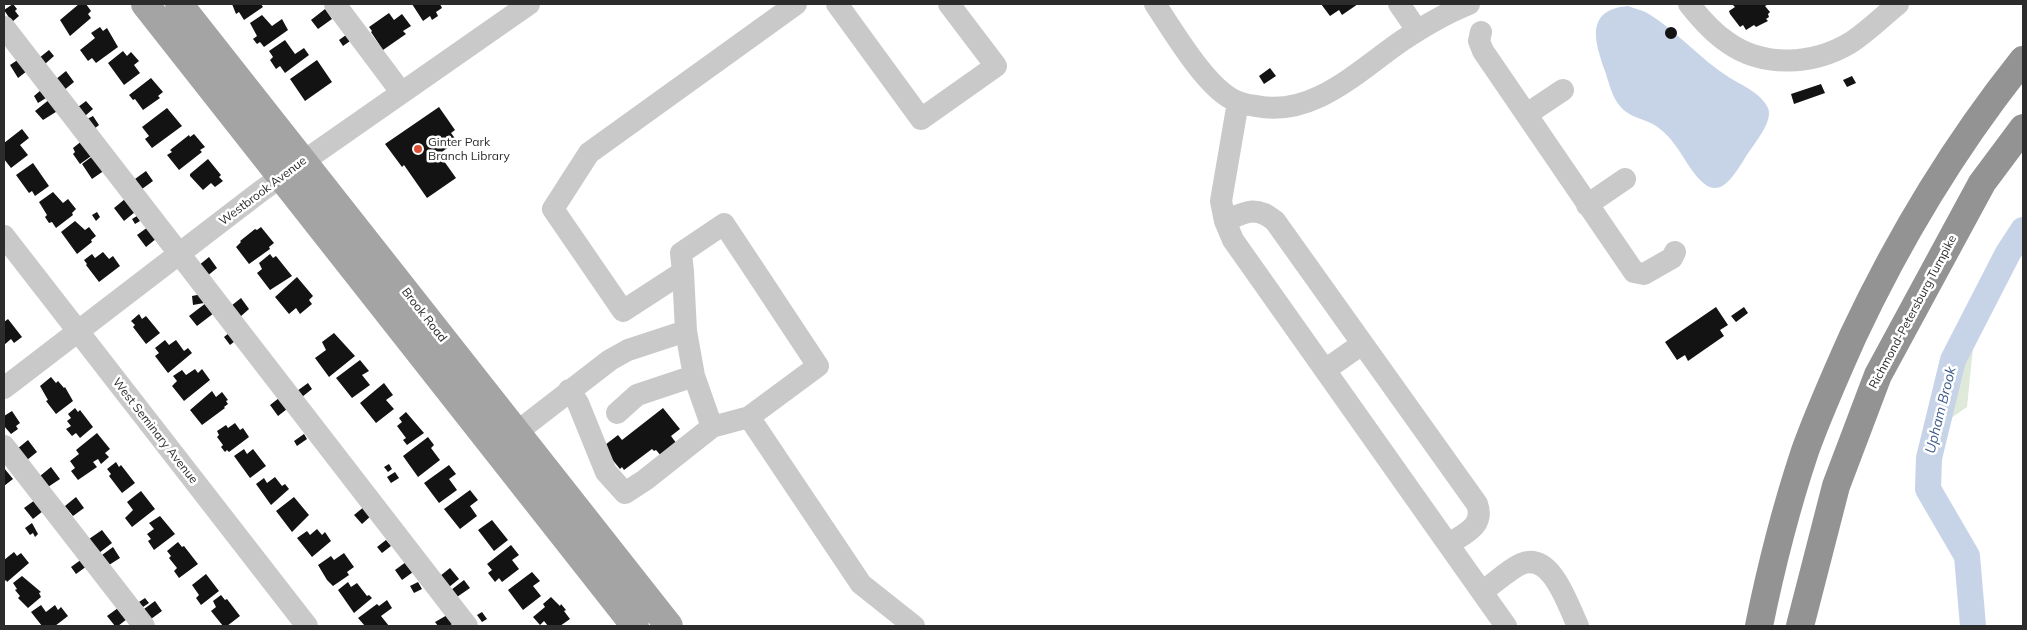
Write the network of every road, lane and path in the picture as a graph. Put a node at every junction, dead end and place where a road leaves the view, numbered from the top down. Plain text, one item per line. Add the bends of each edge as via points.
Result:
1 (145, 4) edge
2 (179, 4) edge
3 (335, 4) edge
4 (529, 4) edge
5 (796, 4) edge
6 (837, 4) edge
7 (949, 4) edge
8 (1155, 4) edge
9 (1399, 4) edge
10 (1469, 4) edge
11 (1689, 4) edge
12 (1898, 4) edge
13 (4, 27) edge
14 (1417, 30) junction
15 (1481, 32) dead end
16 (2023, 60) edge
17 (1563, 90) dead end
18 (401, 92) junction
19 (1238, 102) junction
20 (1527, 114) junction
21 (2023, 128) edge
22 (303, 160) junction
23 (281, 176) junction
24 (1625, 179) dead end
25 (1587, 205) junction
26 (1225, 221) junction
27 (4, 236) edge
28 (1675, 252) dead end
29 (179, 254) junction
30 (683, 272) junction
31 (77, 331) junction
32 (686, 331) junction
33 (1362, 344) junction
34 (1325, 370) junction
35 (694, 376) junction
36 (4, 388) edge
37 (569, 390) junction
38 (617, 413) dead end
39 (749, 417) junction
40 (712, 427) junction
41 (517, 432) junction
42 (4, 446) edge
43 (496, 449) junction
44 (1449, 544) junction
45 (1483, 591) junction
46 (661, 624) edge
47 (144, 626) edge
48 (307, 626) edge
49 (467, 626) edge
50 (635, 626) edge
51 (914, 626) edge
52 (1506, 626) edge
53 (1578, 626) edge
54 (1759, 626) edge
55 (1800, 626) edge

1 - 23 main road
2 - 22 main road, Brook Road
3 - 18 street
4 - 18 street, Westbrook Avenue
5 - 30 street via 589,153 553,209 623,311
6 - 7 street via 921,119 996,66
8 - 19 street via 1202,71
9 - 14 street
10 - 14 street
11 - 12 street via 1706,24 1733,46 1763,58 1791,61 1821,56 1843,46
13 - 29 street
14 - 19 street via 1338,86 1307,103 1278,109
15 - 20 street via 1479,41 1483,51
16 - 54 highway via 1945,169 1877,286 1836,374 1806,450 1771,568
17 - 20 street
18 - 22 street, Westbrook Avenue
19 - 26 street via 1222,188
20 - 25 street
21 - 55 highway, Richmond-Petersburg Turnpike via 1982,183 1878,375 1836,486
22 - 23 street, Westbrook Avenue
22 - 41 main road, Brook Road
23 - 29 street, Westbrook Avenue
23 - 43 main road
24 - 25 street
25 - 28 street via 1638,274 1644,274 1672,258
26 - 33 street via 1248,211 1259,211 1275,221
26 - 34 street via 1240,250
27 - 31 street, West Seminary Avenue
29 - 31 street, Westbrook Avenue
29 - 49 street
30 - 32 street
30 - 39 street via 680,253 724,224 818,366
31 - 36 street, Westbrook Avenue
31 - 48 street, West Seminary Avenue
32 - 35 street
32 - 37 street via 628,350
33 - 34 street
33 - 44 street via 1477,504 1480,518 1476,525
34 - 44 street
35 - 38 street via 637,395
35 - 40 street
37 - 40 street via 578,403 606,472 625,492
37 - 41 street
39 - 40 street
39 - 51 street via 861,584
41 - 43 street
41 - 46 main road, Brook Road
42 - 47 street
43 - 50 main road
44 - 45 street
45 - 52 street
45 - 53 street via 1521,564 1539,563 1554,577

